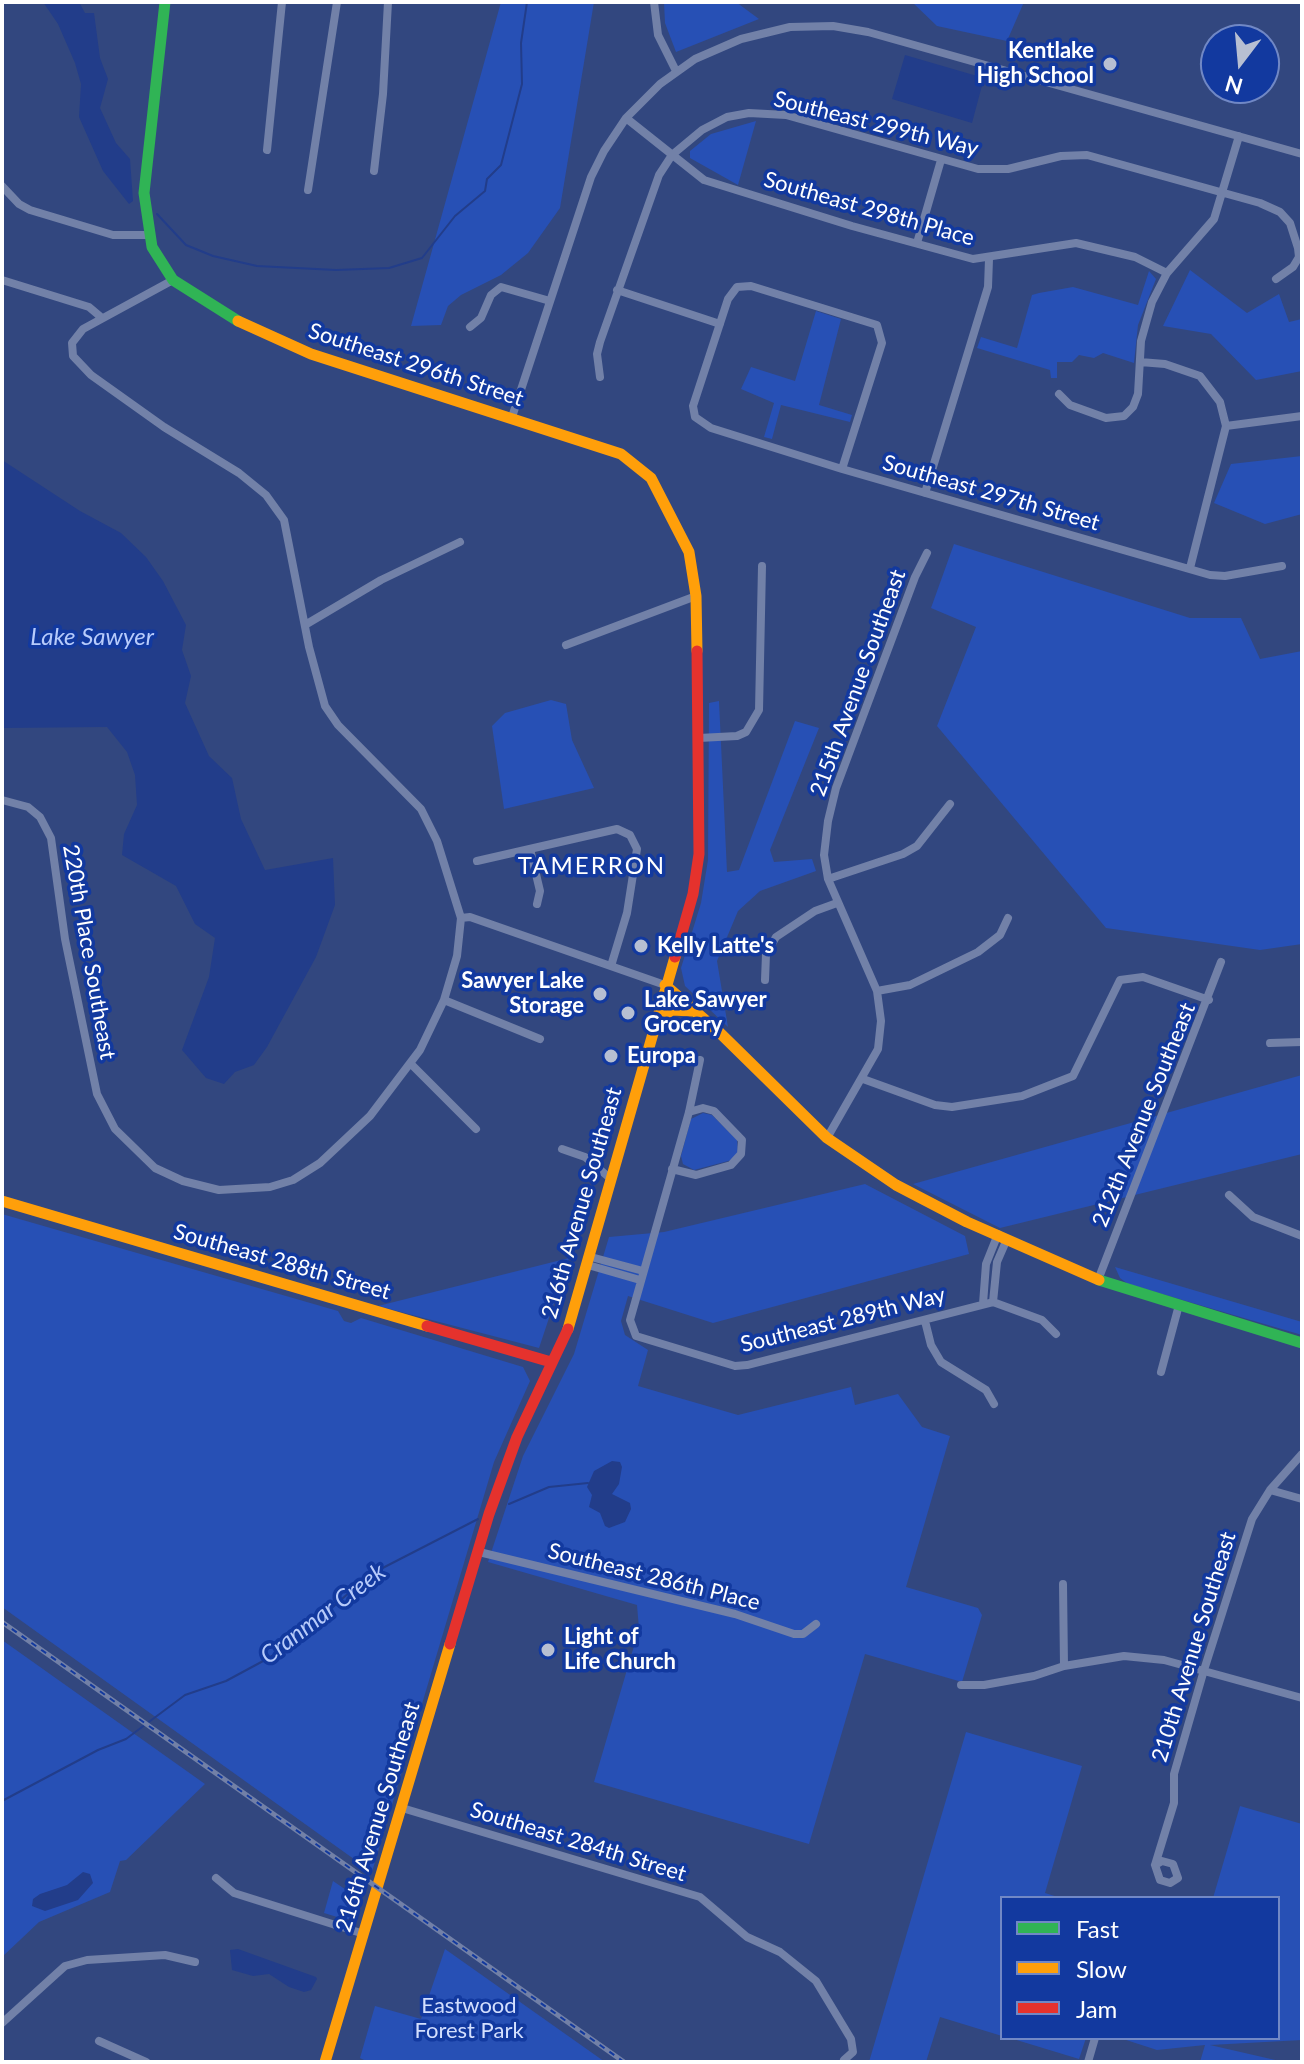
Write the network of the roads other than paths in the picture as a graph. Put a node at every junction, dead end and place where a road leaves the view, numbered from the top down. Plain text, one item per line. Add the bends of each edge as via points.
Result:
1 (165, 2) edge
2 (282, 2) edge
3 (337, 2) edge
4 (388, 2) edge
5 (654, 2) edge
6 (676, 71) junction
7 (626, 118) junction
8 (1239, 136) junction
9 (267, 150) dead end
10 (1302, 154) edge
11 (672, 155) junction
12 (941, 160) junction
13 (374, 171) dead end
14 (2, 186) edge
15 (308, 190) dead end
16 (1224, 194) junction
17 (149, 235) junction
18 (917, 243) junction
19 (989, 259) junction
20 (1167, 273) junction
21 (1276, 279) dead end
22 (2, 280) edge
23 (173, 280) junction
24 (617, 290) junction
25 (550, 301) junction
26 (102, 318) junction
27 (720, 324) junction
28 (470, 327) dead end
29 (1140, 362) junction
30 (600, 377) dead end
31 (1059, 394) dead end
32 (1302, 416) edge
33 (512, 417) junction
34 (1226, 426) junction
35 (842, 469) junction
36 (651, 478) joint
37 (925, 493) junction
38 (460, 542) dead end
39 (927, 553) dead end
40 (762, 566) dead end
41 (1282, 566) dead end
42 (1190, 568) junction
43 (696, 596) junction
44 (305, 625) junction
45 (566, 645) dead end
46 (699, 738) junction
47 (2, 800) edge
48 (950, 804) dead end
49 (530, 849) junction
50 (477, 861) dead end
51 (828, 879) junction
52 (837, 903) junction
53 (537, 904) dead end
54 (461, 918) junction
55 (1008, 918) dead end
56 (1221, 962) dead end
57 (611, 966) junction
58 (765, 980) dead end
59 (665, 985) junction
60 (877, 991) junction
61 (444, 1000) junction
62 (1209, 1000) junction
63 (700, 1015) junction
64 (654, 1022) junction
65 (540, 1039) dead end
66 (1302, 1042) edge
67 (1270, 1043) dead end
68 (700, 1060) dead end
69 (411, 1064) junction
70 (863, 1079) junction
71 (689, 1112) junction
72 (476, 1129) dead end
73 (827, 1138) junction
74 (562, 1149) dead end
75 (672, 1169) junction
76 (611, 1179) junction
77 (1229, 1195) dead end
78 (2, 1201) edge
79 (1003, 1236) junction
80 (1302, 1236) edge
81 (590, 1261) junction
82 (642, 1275) junction
83 (1098, 1280) junction
84 (988, 1303) junction
85 (1179, 1305) junction
86 (925, 1321) junction
87 (1056, 1334) dead end
88 (1302, 1343) edge
89 (551, 1362) junction
90 (1161, 1372) dead end
91 (994, 1404) dead end
92 (1302, 1454) edge
93 (1270, 1490) junction
94 (1302, 1499) edge
95 (479, 1552) junction
96 (1063, 1584) dead end
97 (816, 1624) dead end
98 (1064, 1666) junction
99 (1204, 1670) junction
100 (961, 1685) dead end
101 (1302, 1698) edge
102 (402, 1808) junction
103 (1155, 1865) dead end
104 (216, 1878) dead end
105 (364, 1934) junction
106 (195, 1962) dead end
107 (2, 2023) edge
108 (1094, 2040) edge
109 (99, 2041) dead end
110 (844, 2060) dead end
111 (146, 2062) edge
112 (325, 2062) edge
113 (1088, 2062) edge

1 - 17 street via 145,182
2 - 9 street
3 - 15 street
4 - 13 street
5 - 6 street via 658,35
6 - 7 street
6 - 8 street via 722,46 790,27 833,26
7 - 11 street, Southeast 298th Place
7 - 25 street via 591,177
8 - 10 street
8 - 16 street
11 - 12 street, Southeast 299th Way via 715,122 767,112
11 - 18 street, Southeast 298th Place via 717,185
11 - 24 street via 648,198
12 - 16 street, Southeast 299th Way via 995,170 1087,155
12 - 18 street
14 - 17 street via 30,210 113,235
16 - 20 street via 1214,219
16 - 21 street, Southeast 299th Way via 1260,203 1290,223 1299,257
17 - 23 street
18 - 19 street, Southeast 298th Place
19 - 20 street, Southeast 298th Place via 1076,243 1135,257
19 - 37 street via 988,287
20 - 29 street via 1148,315
22 - 26 street via 89,307
23 - 26 street
23 - 33 street, Southeast 296th Street via 264,335 351,368
24 - 27 street
24 - 30 street via 597,354
25 - 28 street via 501,287
25 - 33 street
26 - 44 street via 74,339 79,365 266,495 288,534
27 - 35 street, Southeast 297th Street via 694,399 695,417 729,435
27 - 35 street via 737,287 751,286 866,319 880,331 882,343
29 - 31 street via 1136,402 1124,416 1106,418 1075,408
29 - 34 street via 1200,376 1220,402
32 - 34 street
33 - 36 street, Southeast 296th Street via 621,454
34 - 42 street
35 - 37 street, Southeast 297th Street
36 - 43 street, 216th Avenue Southeast via 689,552
37 - 42 street, Southeast 297th Street
38 - 44 street
39 - 51 street, 215th Avenue Southeast via 836,788 824,855
40 - 46 street via 761,701 746,732
41 - 42 street, Southeast 297th Street via 1225,576
43 - 45 street
43 - 46 street, 216th Avenue Southeast
44 - 54 street via 329,715 421,809
46 - 59 street, 216th Avenue Southeast via 697,874
47 - 69 street, 220th Place Southeast via 37,814 51,838 66,945 97,1094 127,1143 155,1168 219,1190 270,1187 307,1173 370,1116
48 - 51 street via 917,846
49 - 50 street
49 - 53 street via 540,891
49 - 57 street via 617,829 627,833 637,849 627,913
51 - 52 street, 215th Avenue Southeast
52 - 58 street via 776,937 766,954
52 - 60 street, 215th Avenue Southeast
54 - 57 street
54 - 61 street, 220th Place Southeast
55 - 60 street via 1000,935 978,952 910,985
56 - 62 street, 212th Avenue Southeast
57 - 59 street
59 - 63 street
59 - 64 street, 216th Avenue Southeast
60 - 70 street, 215th Avenue Southeast via 878,1049
61 - 65 street
61 - 69 street, 220th Place Southeast
62 - 70 street via 1143,977 1120,980 1073,1076 1022,1096 952,1107
62 - 83 street, 212th Avenue Southeast
63 - 64 street via 678,1008
63 - 73 street
64 - 76 street, 216th Avenue Southeast
66 - 67 street
68 - 71 street
69 - 72 street
70 - 73 street, 215th Avenue Southeast
71 - 75 street
71 - 75 street via 714,1111 742,1140 741,1154 731,1165 696,1175
73 - 79 street via 896,1185
74 - 76 street via 585,1157
75 - 82 street
76 - 81 street, 216th Avenue Southeast
77 - 80 street via 1253,1217
78 - 89 street, Southeast 288th Street
79 - 83 street
79 - 84 street
81 - 82 street
81 - 89 street, 216th Avenue Southeast
82 - 86 street, Southeast 289th Way via 630,1320 633,1333 735,1366
83 - 85 street
84 - 86 street, Southeast 289th Way
84 - 87 street via 1042,1320
85 - 88 street
85 - 90 street
86 - 91 street via 941,1362 986,1390
89 - 95 street, 216th Avenue Southeast via 507,1462
92 - 93 street, 210th Avenue Southeast
93 - 94 street
93 - 99 street, 210th Avenue Southeast via 1252,1519
95 - 97 street, Southeast 286th Place via 735,1614 794,1634
95 - 102 street, 216th Avenue Southeast
96 - 98 street
98 - 99 street via 1124,1656
98 - 100 street via 1034,1676
99 - 101 street
99 - 103 street, 210th Avenue Southeast
102 - 105 street, 216th Avenue Southeast
102 - 110 street, Southeast 284th Street via 700,1897 747,1937 780,1952 816,1981 851,2039 853,2052
104 - 105 street via 234,1893
105 - 112 street, 216th Avenue Southeast
106 - 107 street via 165,1955 65,1966
108 - 113 street
109 - 111 street

